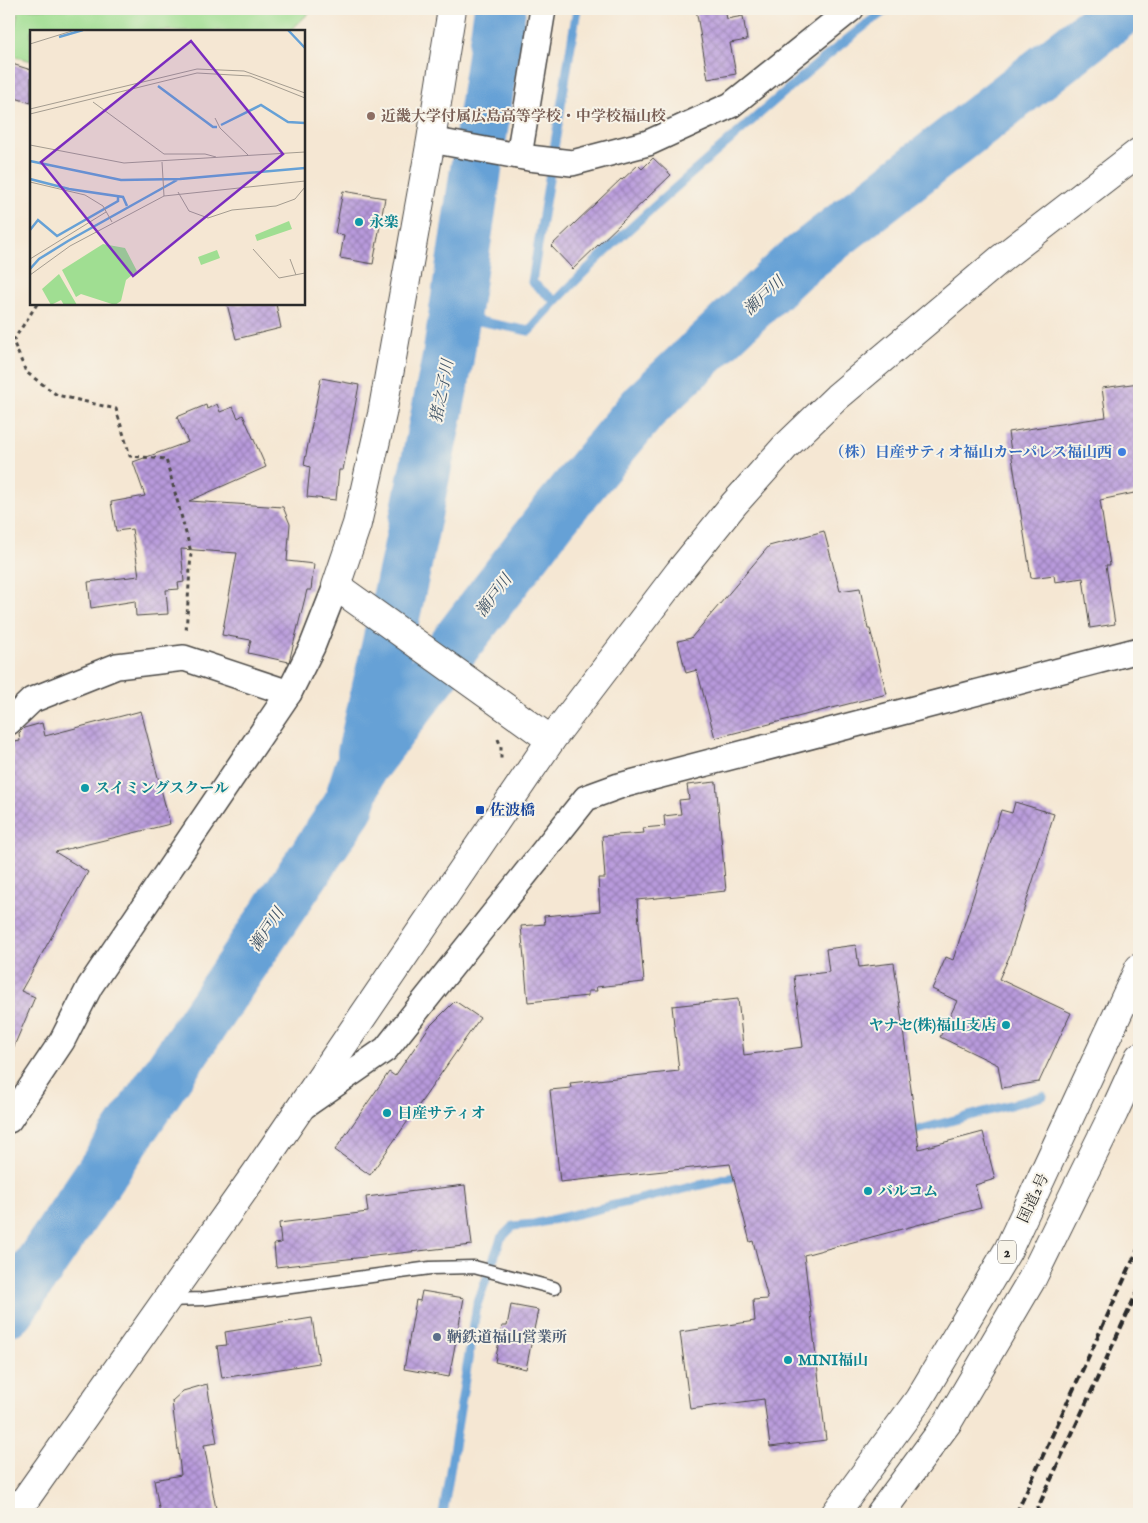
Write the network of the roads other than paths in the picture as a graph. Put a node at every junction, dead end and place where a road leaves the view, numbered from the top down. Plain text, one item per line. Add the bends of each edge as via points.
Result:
1 (452, 9) edge
2 (542, 9) edge
3 (851, 9) edge
4 (441, 142) junction
5 (1139, 152) edge
6 (519, 156) junction
7 (343, 591) junction
8 (1139, 650) edge
9 (289, 693) junction
10 (9, 722) edge
11 (541, 732) junction
12 (1139, 968) edge
13 (1139, 1057) edge
14 (298, 1110) junction
15 (9, 1120) edge
16 (554, 1288) dead end
17 (166, 1300) junction
18 (15, 1514) edge
19 (835, 1514) edge
20 (880, 1514) edge

1 - 4 main road
2 - 6 street
3 - 6 street via 731,105 648,143 572,163
4 - 6 street
4 - 7 main road
5 - 11 main road via 949,301 836,397 734,504
7 - 9 street
7 - 11 main road
8 - 14 street via 619,786 586,798 386,1049
9 - 10 street via 184,658 117,666 32,700
9 - 15 street via 90,986 62,1041
11 - 14 main road
12 - 19 main road, 国道2号 / 2 via 1008,1250 919,1400
13 - 20 main road, 2 via 1032,1279 948,1422
14 - 17 main road
16 - 17 lane via 474,1267 430,1268 203,1300
17 - 18 main road

